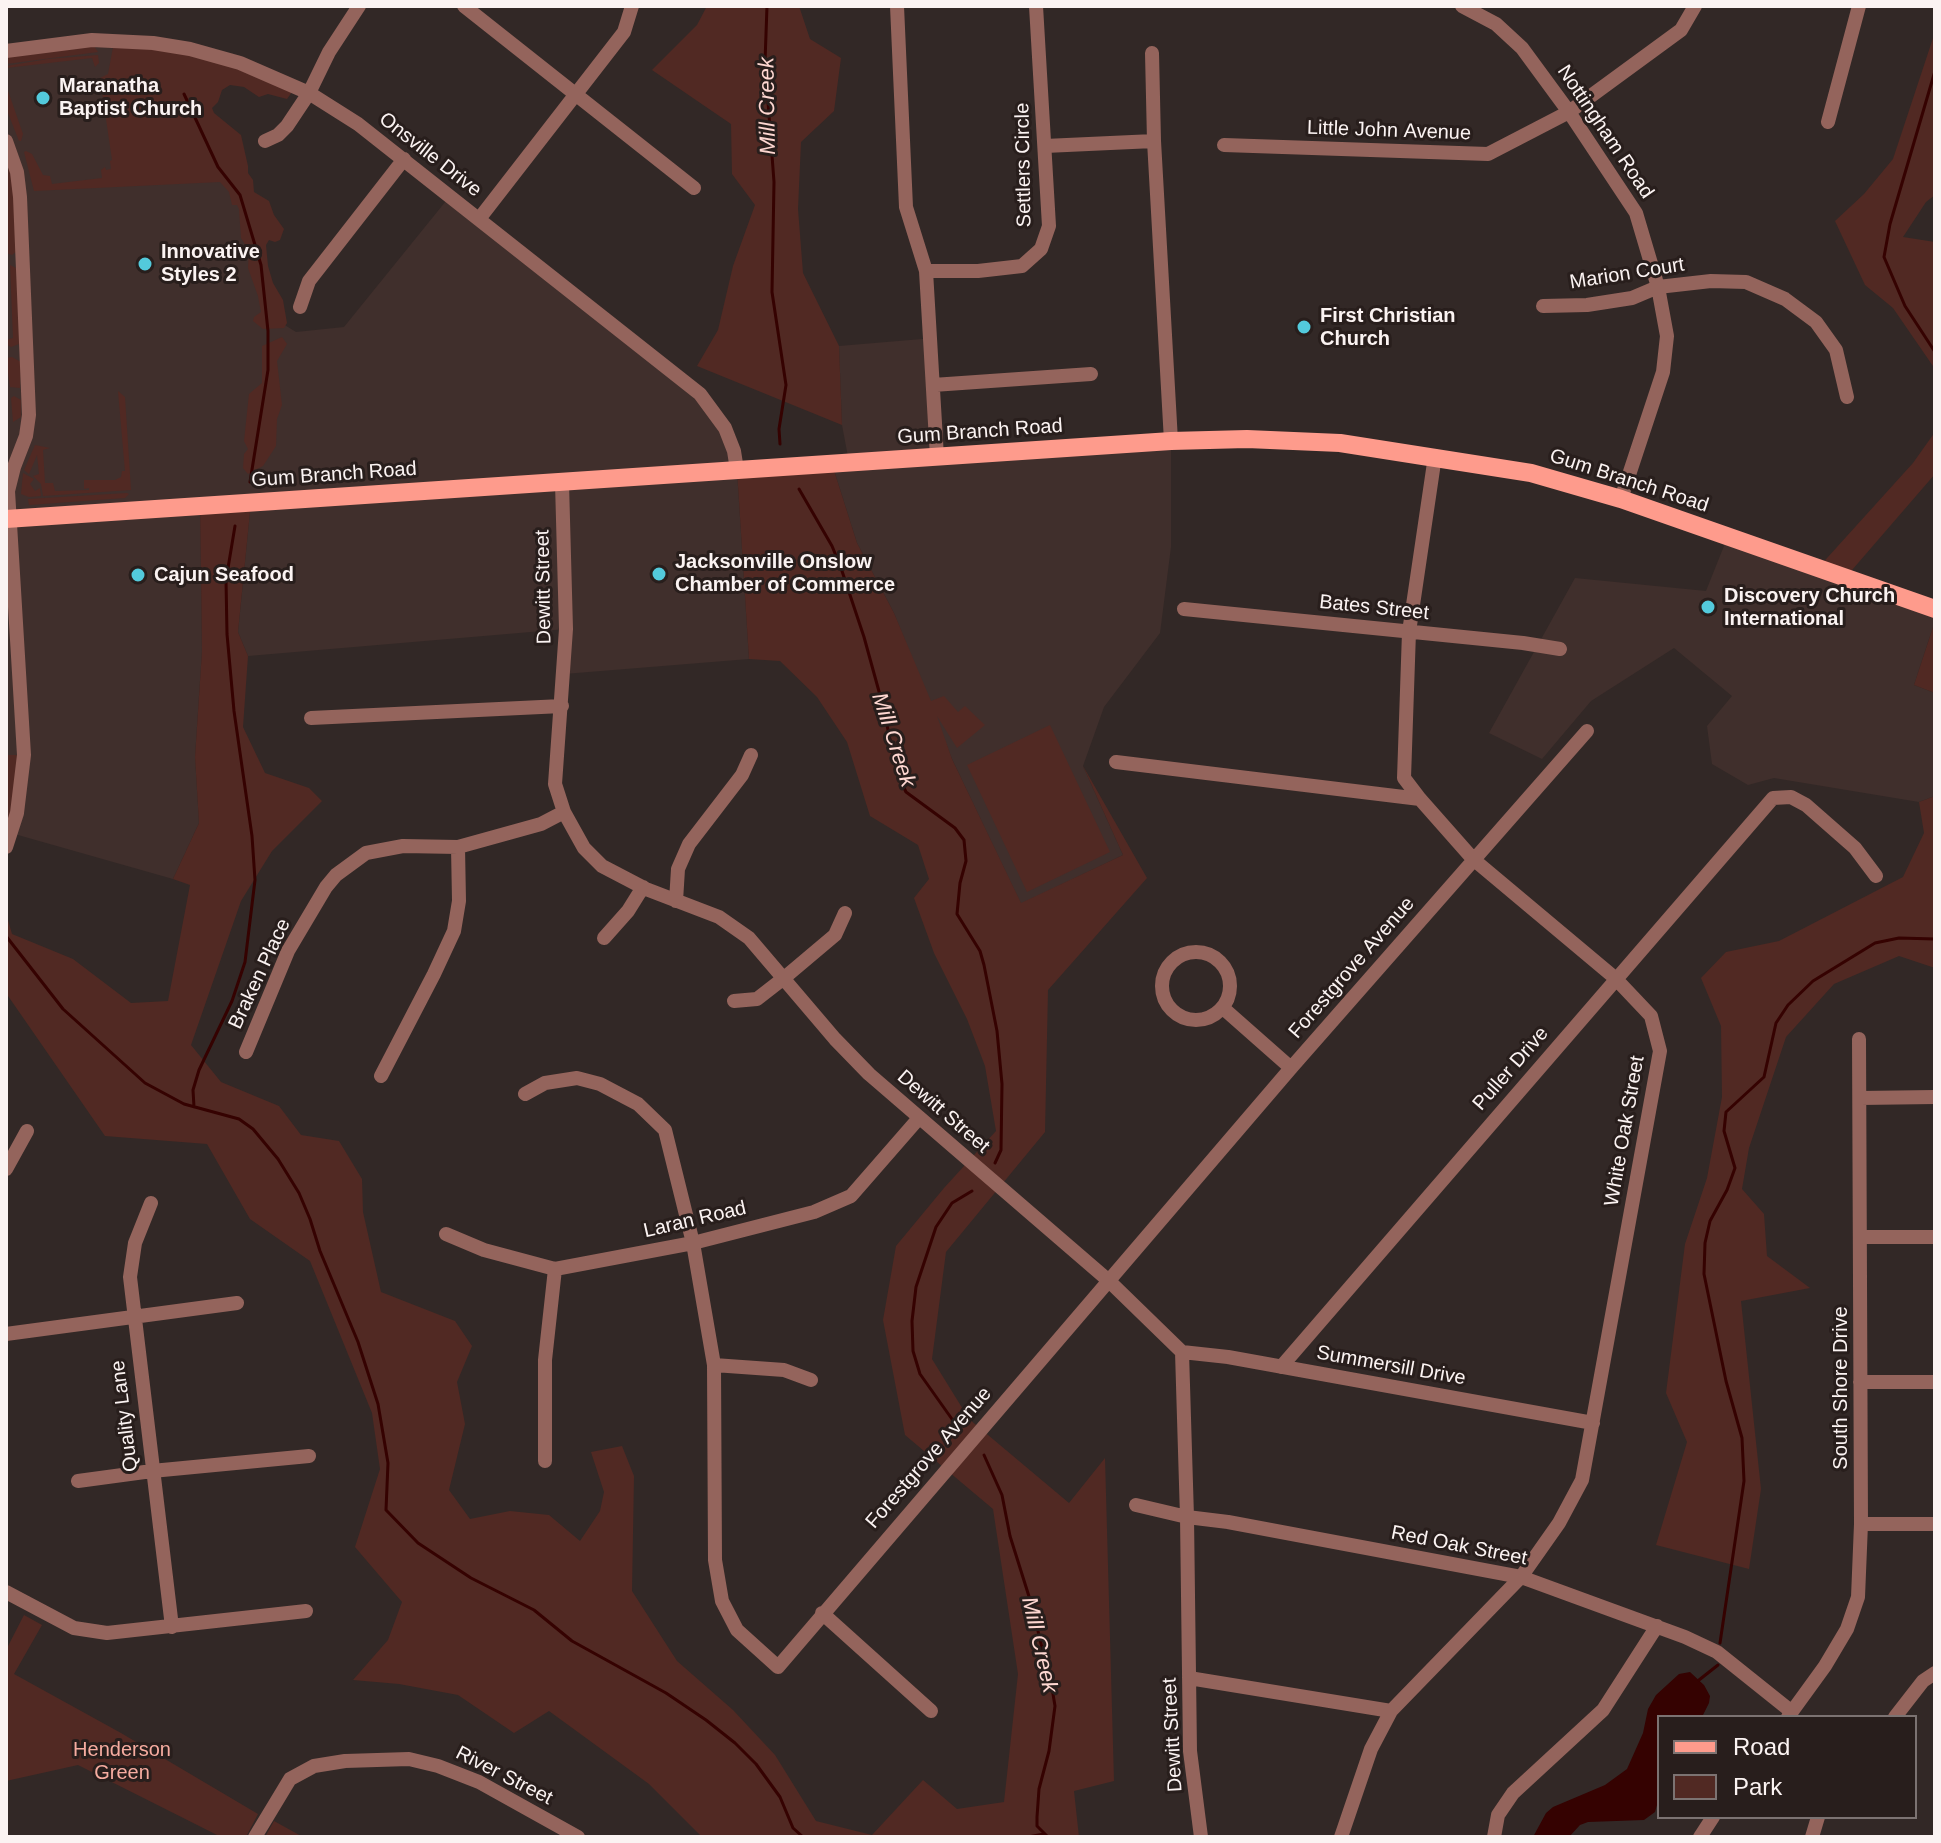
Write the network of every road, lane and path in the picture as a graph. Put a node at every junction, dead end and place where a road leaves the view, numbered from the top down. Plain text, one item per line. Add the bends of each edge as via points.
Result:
1 (359, 6) edge
2 (464, 6) edge
3 (632, 6) edge
4 (897, 6) edge
5 (1036, 6) edge
6 (1462, 6) edge
7 (1695, 6) edge
8 (1859, 6) edge
9 (6, 51) edge
10 (1152, 53) dead end
11 (309, 93) junction
12 (576, 95) junction
13 (1569, 112) junction
14 (1828, 122) dead end
15 (6, 141) edge
16 (265, 141) dead end
17 (1154, 141) junction
18 (1224, 145) dead end
19 (1045, 146) junction
20 (404, 159) junction
21 (694, 188) dead end
22 (479, 219) junction
23 (926, 271) junction
24 (1658, 287) junction
25 (1543, 306) dead end
26 (300, 307) dead end
27 (1091, 374) dead end
28 (933, 385) junction
29 (1847, 397) dead end
30 (1171, 441) junction
31 (1435, 456) junction
32 (937, 457) junction
33 (737, 470) junction
34 (562, 483) junction
35 (1621, 499) junction
36 (8, 519) edge
37 (1184, 609) dead end
38 (1935, 609) edge
39 (1409, 632) junction
40 (1560, 649) dead end
41 (562, 706) junction
42 (311, 718) dead end
43 (1587, 731) dead end
44 (751, 755) dead end
45 (1116, 762) dead end
46 (1420, 799) junction
47 (564, 812) junction
48 (6, 847) edge
49 (458, 847) junction
50 (1473, 859) junction
51 (1876, 876) dead end
52 (643, 887) junction
53 (676, 901) junction
54 (845, 913) dead end
55 (604, 938) dead end
56 (784, 978) junction
57 (1615, 978) junction
58 (734, 1001) dead end
59 (1223, 1008) junction
60 (1859, 1039) dead end
61 (246, 1052) dead end
62 (1291, 1068) junction
63 (381, 1076) dead end
64 (525, 1094) dead end
65 (1935, 1097) edge
66 (1860, 1098) junction
67 (919, 1118) junction
68 (27, 1131) dead end
69 (6, 1169) edge
70 (151, 1203) dead end
71 (446, 1234) dead end
72 (1861, 1237) junction
73 (1935, 1237) edge
74 (693, 1243) junction
75 (555, 1269) junction
76 (1109, 1281) junction
77 (237, 1303) dead end
78 (133, 1316) junction
79 (6, 1334) edge
80 (1182, 1352) junction
81 (714, 1365) junction
82 (1281, 1367) junction
83 (811, 1380) dead end
84 (1860, 1382) junction
85 (1935, 1382) edge
86 (1593, 1423) junction
87 (309, 1456) dead end
88 (545, 1461) dead end
89 (152, 1471) junction
90 (78, 1481) dead end
91 (1136, 1505) dead end
92 (1187, 1517) junction
93 (1861, 1524) junction
94 (1935, 1524) edge
95 (1521, 1577) junction
96 (6, 1592) edge
97 (306, 1611) dead end
98 (822, 1613) junction
99 (1657, 1626) junction
100 (172, 1627) junction
101 (1935, 1673) edge
102 (1189, 1678) junction
103 (931, 1711) dead end
104 (1391, 1711) junction
105 (1790, 1714) edge
106 (1897, 1715) edge
107 (1712, 1819) edge
108 (255, 1837) edge
109 (578, 1837) edge
110 (1201, 1837) edge
111 (1341, 1837) edge
112 (1494, 1837) edge
113 (1700, 1837) edge

1 - 11 street
2 - 12 street
3 - 12 street via 624,32
4 - 23 street via 906,207
5 - 19 street, Settlers Circle
6 - 13 street, Nottingham Road via 1496,24 1522,48
7 - 13 street, Little John Avenue via 1681,30
8 - 14 street
9 - 11 street, Onsville Drive via 77,41 153,43 240,63
10 - 17 street
11 - 16 street via 287,126
11 - 20 street, Onsville Drive
12 - 21 street
12 - 22 street
13 - 18 street, Little John Avenue via 1488,154
13 - 24 street, Nottingham Road via 1636,213
15 - 36 street via 20,197 29,415 9,485
17 - 19 street
17 - 30 street
19 - 23 street, Settlers Circle via 1049,226 1041,249 1022,266
20 - 22 street, Onsville Drive
20 - 26 street via 309,281
22 - 33 street, Onsville Drive via 700,394 725,428
23 - 28 street
24 - 25 street, Marion Court via 1632,298
24 - 29 street, Marion Court via 1746,282 1785,299 1816,322 1836,350
24 - 35 street, Nottingham Road via 1667,336 1663,372
27 - 28 street
28 - 32 street
30 - 31 main road, Gum Branch Road via 1340,443
30 - 32 main road, Gum Branch Road
31 - 35 main road, Gum Branch Road via 1531,473
31 - 39 street, White Oak Street
32 - 33 main road, Gum Branch Road
33 - 34 main road, Gum Branch Road
34 - 36 main road, Gum Branch Road
34 - 41 street, Dewitt Street
35 - 38 main road, Gum Branch Road
36 - 48 street via 24,755 17,813
37 - 39 street, Bates Street
39 - 40 street, Bates Street
39 - 46 street, White Oak Street via 1404,778
41 - 42 street
41 - 47 street, Dewitt Street via 555,784
43 - 50 street, Forestgrove Avenue
44 - 53 street via 742,775 689,844 678,869
45 - 46 street
46 - 50 street, White Oak Street
47 - 49 street, Braken Place via 541,824
47 - 52 street, Dewitt Street via 584,848 602,866
49 - 61 street, Braken Place via 403,846 366,853 336,875 288,951
49 - 63 street via 454,931
50 - 57 street, White Oak Street
50 - 62 street, Forestgrove Avenue
51 - 57 street, Puller Drive via 1855,848 1806,805 1791,797 1773,798
52 - 53 street, Dewitt Street
52 - 55 street
53 - 56 street, Dewitt Street via 719,917 749,938
54 - 56 street via 835,935
56 - 58 street via 757,999
56 - 67 street, Dewitt Street via 860,1066
57 - 82 street, Puller Drive
57 - 86 street, White Oak Street via 1651,1016 1660,1051
59 - 59 street via 1231,983 1227,969 1211,954 1196,951 1172,961 1161,989 1180,1017 1198,1020
59 - 62 street
60 - 66 street, South Shore Drive
62 - 76 street, Forestgrove Avenue
64 - 74 street, Forestgrove Avenue via 545,1083 577,1078 638,1104 665,1130
65 - 66 street
66 - 72 street, South Shore Drive
67 - 74 street, Laran Road via 851,1196 814,1212
67 - 76 street, Dewitt Street
68 - 69 street
70 - 78 street, Quality Lane via 135,1243 130,1277
71 - 75 street, Laran Road
72 - 73 street
72 - 84 street, South Shore Drive
74 - 75 street, Laran Road
74 - 81 street, Forestgrove Avenue
75 - 88 street via 545,1360
76 - 80 street, Dewitt Street
76 - 98 street, Forestgrove Avenue
77 - 78 street
78 - 79 street
78 - 89 street, Quality Lane
80 - 82 street, Summersill Drive
80 - 92 street, Dewitt Street
81 - 83 street via 784,1370
81 - 98 street, Forestgrove Avenue via 715,1560 722,1601 737,1630 778,1667
82 - 86 street, Summersill Drive
84 - 85 street
84 - 93 street, South Shore Drive
86 - 95 street, White Oak Street via 1582,1480
87 - 89 street
89 - 90 street
89 - 100 street, Quality Lane
91 - 92 street, Red Oak Street
92 - 95 street, Red Oak Street
92 - 102 street, Dewitt Street
93 - 94 street
93 - 105 street, South Shore Drive via 1858,1597 1847,1629
95 - 99 street, Red Oak Street
95 - 104 street, White Oak Street
96 - 100 street via 74,1628 107,1633
97 - 100 street
98 - 103 street
99 - 105 street, Red Oak Street via 1717,1652
99 - 112 street via 1603,1710 1513,1793 1498,1815
101 - 106 street
102 - 104 street
102 - 110 street, Dewitt Street via 1190,1751
104 - 111 street, White Oak Street via 1371,1749
107 - 113 street
108 - 109 street, River Street via 290,1779 314,1766 409,1759 479,1782

